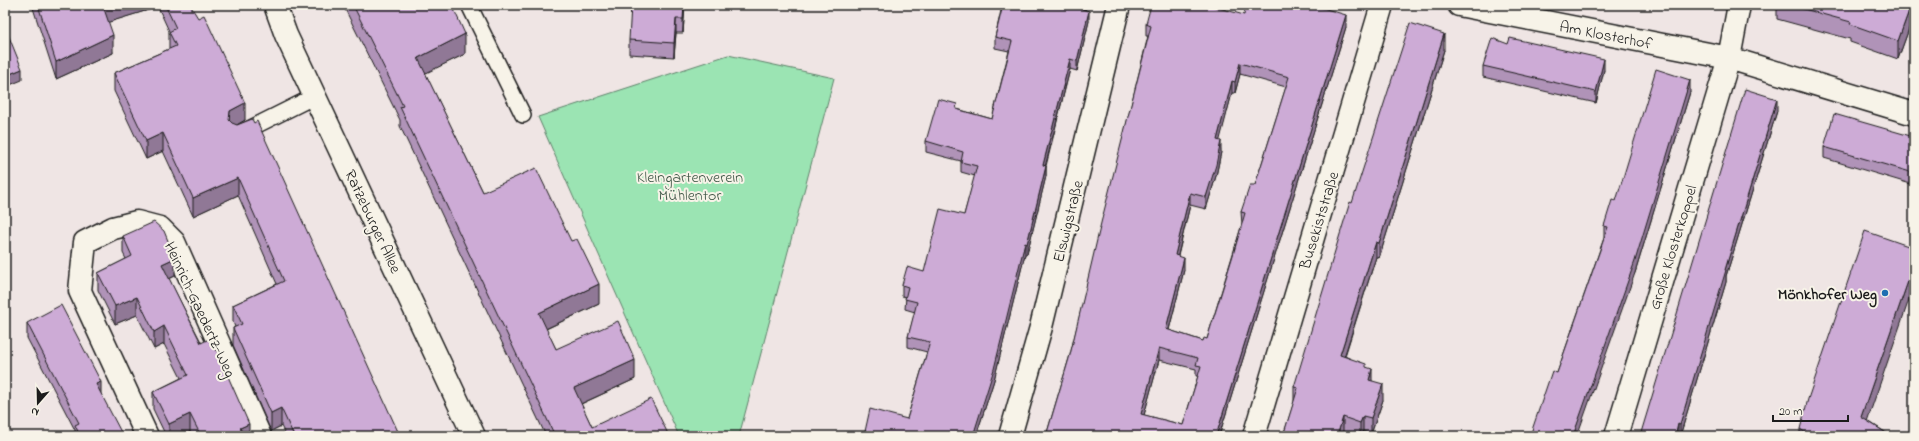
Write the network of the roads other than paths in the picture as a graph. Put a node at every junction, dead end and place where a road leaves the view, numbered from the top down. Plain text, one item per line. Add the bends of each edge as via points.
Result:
1 (275, 5) edge
2 (470, 5) edge
3 (1119, 5) edge
4 (1382, 5) edge
5 (1459, 5) edge
6 (1739, 5) edge
7 (1729, 58) junction
8 (315, 96) junction
9 (1914, 114) edge
10 (523, 115) dead end
11 (237, 134) edge
12 (147, 436) edge
13 (260, 436) edge
14 (474, 436) edge
15 (1010, 436) edge
16 (1254, 436) edge
17 (1616, 436) edge

1 - 8 street, Ratzeburger Allee via 286,35
2 - 10 lane
3 - 15 street, Elswigstraße via 1041,327
4 - 16 street, Busekiststraße
5 - 7 street, Am Klosterhof
6 - 7 street
7 - 9 street, Am Klosterhof
7 - 17 street, Große Klosterkoppel
8 - 11 lane
8 - 14 street, Ratzeburger Allee
12 - 13 street, Heinrich-Gaedertz-Weg via 80,291 85,242 113,228 137,222 160,228 174,242

